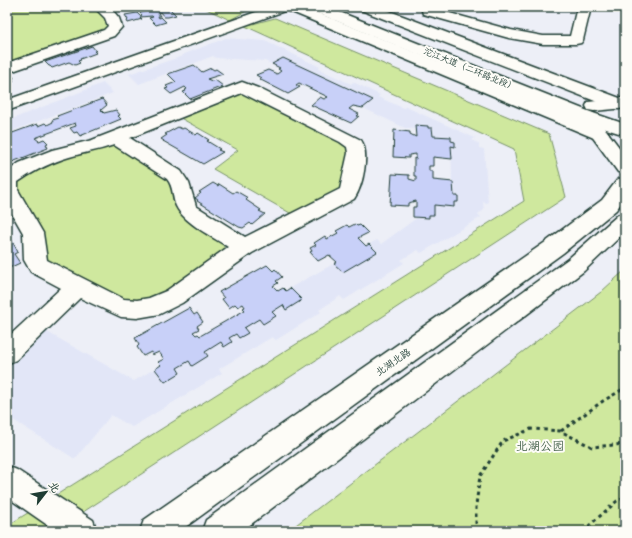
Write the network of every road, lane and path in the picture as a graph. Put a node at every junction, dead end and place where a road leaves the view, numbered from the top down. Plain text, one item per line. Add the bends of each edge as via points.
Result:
1 (101, 7) edge
2 (283, 7) edge
3 (291, 7) edge
4 (315, 7) edge
5 (342, 7) edge
6 (366, 7) edge
7 (428, 7) edge
8 (584, 7) edge
9 (7, 68) edge
10 (35, 77) junction
11 (7, 106) edge
12 (623, 108) edge
13 (591, 111) junction
14 (625, 130) edge
15 (600, 134) junction
16 (115, 137) junction
17 (625, 168) edge
18 (625, 184) edge
19 (625, 220) edge
20 (244, 247) junction
21 (77, 287) junction
22 (7, 353) edge
23 (625, 388) edge
24 (560, 431) junction
25 (625, 444) edge
26 (7, 480) edge
27 (625, 498) edge
28 (82, 531) edge
29 (155, 531) edge
30 (217, 531) edge
31 (476, 531) edge
32 (583, 531) edge

1 - 10 main road via 115,22 112,32
2 - 10 main road
3 - 15 main road
4 - 13 main road, 沱江大道（二环路北段）
5 - 13 main road, 沱江大道（二环路北段）
6 - 12 main road
7 - 8 main road via 428,11 509,34 544,40 576,40
9 - 10 main road
10 - 11 main road
12 - 13 main road
13 - 14 main road, 沱江大道（二环路北段）
13 - 15 main road
15 - 17 main road
16 - 20 main road via 174,175 180,183 184,203 189,211
16 - 20 main road via 242,87 355,144 357,153 347,194
16 - 21 main road via 97,145 58,154 26,167 13,175 8,183 9,193 33,233 36,263 42,269
18 - 29 main road, 北湖北路 via 609,205 555,247
19 - 30 main road via 576,265
20 - 21 main road via 174,297 152,307 121,308
21 - 22 main road
23 - 24 path
24 - 25 path via 592,447
24 - 31 path via 531,429 503,441 480,476
26 - 28 main road
27 - 32 path via 617,500

